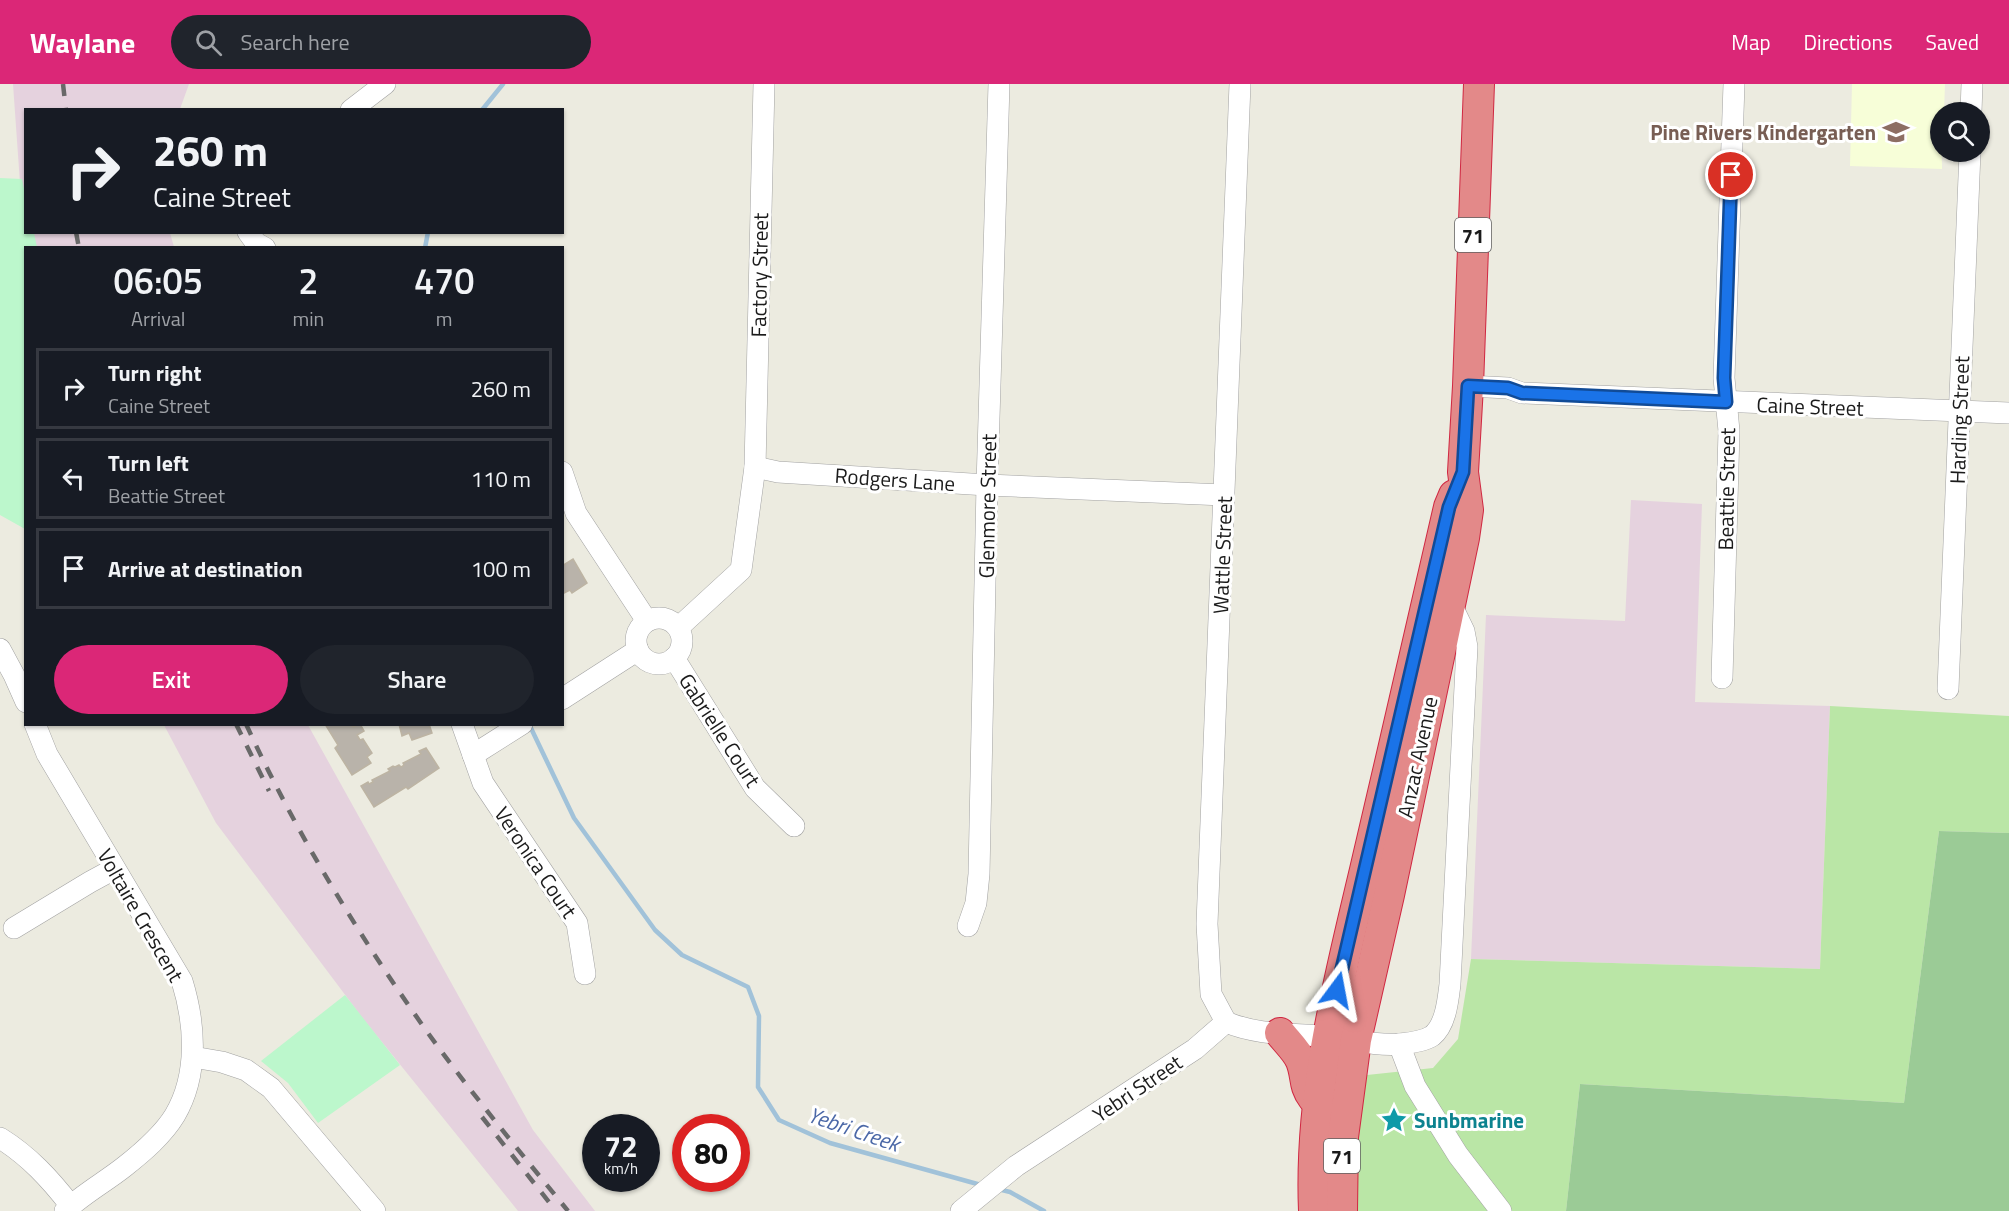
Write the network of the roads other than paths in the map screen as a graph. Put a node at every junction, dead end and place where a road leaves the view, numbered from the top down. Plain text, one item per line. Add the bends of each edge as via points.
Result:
1 (385, 84) edge
2 (764, 84) edge
3 (999, 84) edge
4 (1240, 84) edge
5 (1479, 84) edge
6 (1734, 84) edge
7 (1972, 84) edge
8 (1971, 102) edge
9 (354, 108) edge
10 (1970, 162) edge
11 (249, 234) edge
12 (261, 246) edge
13 (1468, 386) junction
14 (1726, 402) junction
15 (1960, 411) junction
16 (2009, 413) edge
17 (755, 467) junction
18 (1463, 472) junction
19 (564, 478) edge
20 (987, 486) junction
21 (1224, 495) junction
22 (1450, 602) junction
23 (647, 621) junction
24 (679, 627) junction
25 (0, 650) edge
26 (638, 650) junction
27 (674, 658) junction
28 (1722, 678) dead end
29 (1948, 689) dead end
30 (24, 698) edge
31 (564, 698) edge
32 (36, 726) edge
33 (463, 726) edge
34 (519, 726) edge
35 (473, 755) junction
36 (794, 826) dead end
37 (114, 870) junction
38 (968, 926) dead end
39 (14, 928) dead end
40 (585, 974) dead end
41 (1226, 1022) junction
42 (1280, 1033) junction
43 (1342, 1038) junction
44 (1400, 1044) junction
45 (193, 1057) junction
46 (1317, 1103) junction
47 (0, 1138) edge
48 (68, 1208) edge
49 (375, 1211) edge
50 (961, 1211) edge
51 (1314, 1211) edge
52 (1342, 1211) edge
53 (1501, 1211) edge

1 - 9 street
2 - 17 street, Factory Street
3 - 20 street, Glenmore Street
4 - 21 street, Wattle Street
5 - 13 highway, Anzac Avenue / 71
6 - 14 street, Beattie Street
7 - 8 street
10 - 15 street, Harding Street
11 - 12 street
13 - 14 street, Caine Street via 1508,388 1522,393
13 - 18 highway, Anzac Avenue / 71
14 - 15 street, Caine Street
14 - 28 street, Beattie Street via 1729,431
15 - 16 street, Caine Street
15 - 29 street, Harding Street
17 - 20 street, Rodgers Lane via 778,472
17 - 24 street via 741,570
18 - 22 highway, Anzac Avenue / 71 via 1468,510
18 - 43 highway, Anzac Avenue / 71 via 1449,507 1332,1010
19 - 23 street via 576,513
20 - 21 street, Rodgers Lane
20 - 38 street, Glenmore Street via 979,874 976,903
21 - 41 street, Wattle Street via 1207,924 1211,994
22 - 43 highway, Anzac Avenue / 71 via 1389,895
22 - 44 street via 1467,647 1454,765 1447,1004 1433,1035
23 - 24 street via 661,617
23 - 26 street via 638,630
24 - 27 street via 683,640
25 - 30 street
26 - 27 street via 654,663
26 - 31 street
27 - 36 street, Gabrielle Court via 755,788
32 - 37 street, Voltaire Crescent via 47,754
33 - 35 street, Veronica Court
34 - 35 street
35 - 40 street, Veronica Court via 483,783 577,923
37 - 39 street
37 - 45 street, Voltaire Crescent via 182,981 189,1006
41 - 42 street
41 - 50 street, Yebri Street via 1195,1049 1016,1166
42 - 43 street
42 - 46 highway via 1300,1057 1305,1088
43 - 44 street
43 - 46 highway, Anzac Avenue / 71
43 - 52 highway, Anzac Avenue / 71
44 - 53 street via 1415,1086 1458,1155
45 - 48 street, Voltaire Crescent via 175,1115 154,1142
45 - 49 street via 246,1070 271,1088
46 - 51 highway, Anzac Avenue / 71
47 - 48 street via 24,1154 51,1181

